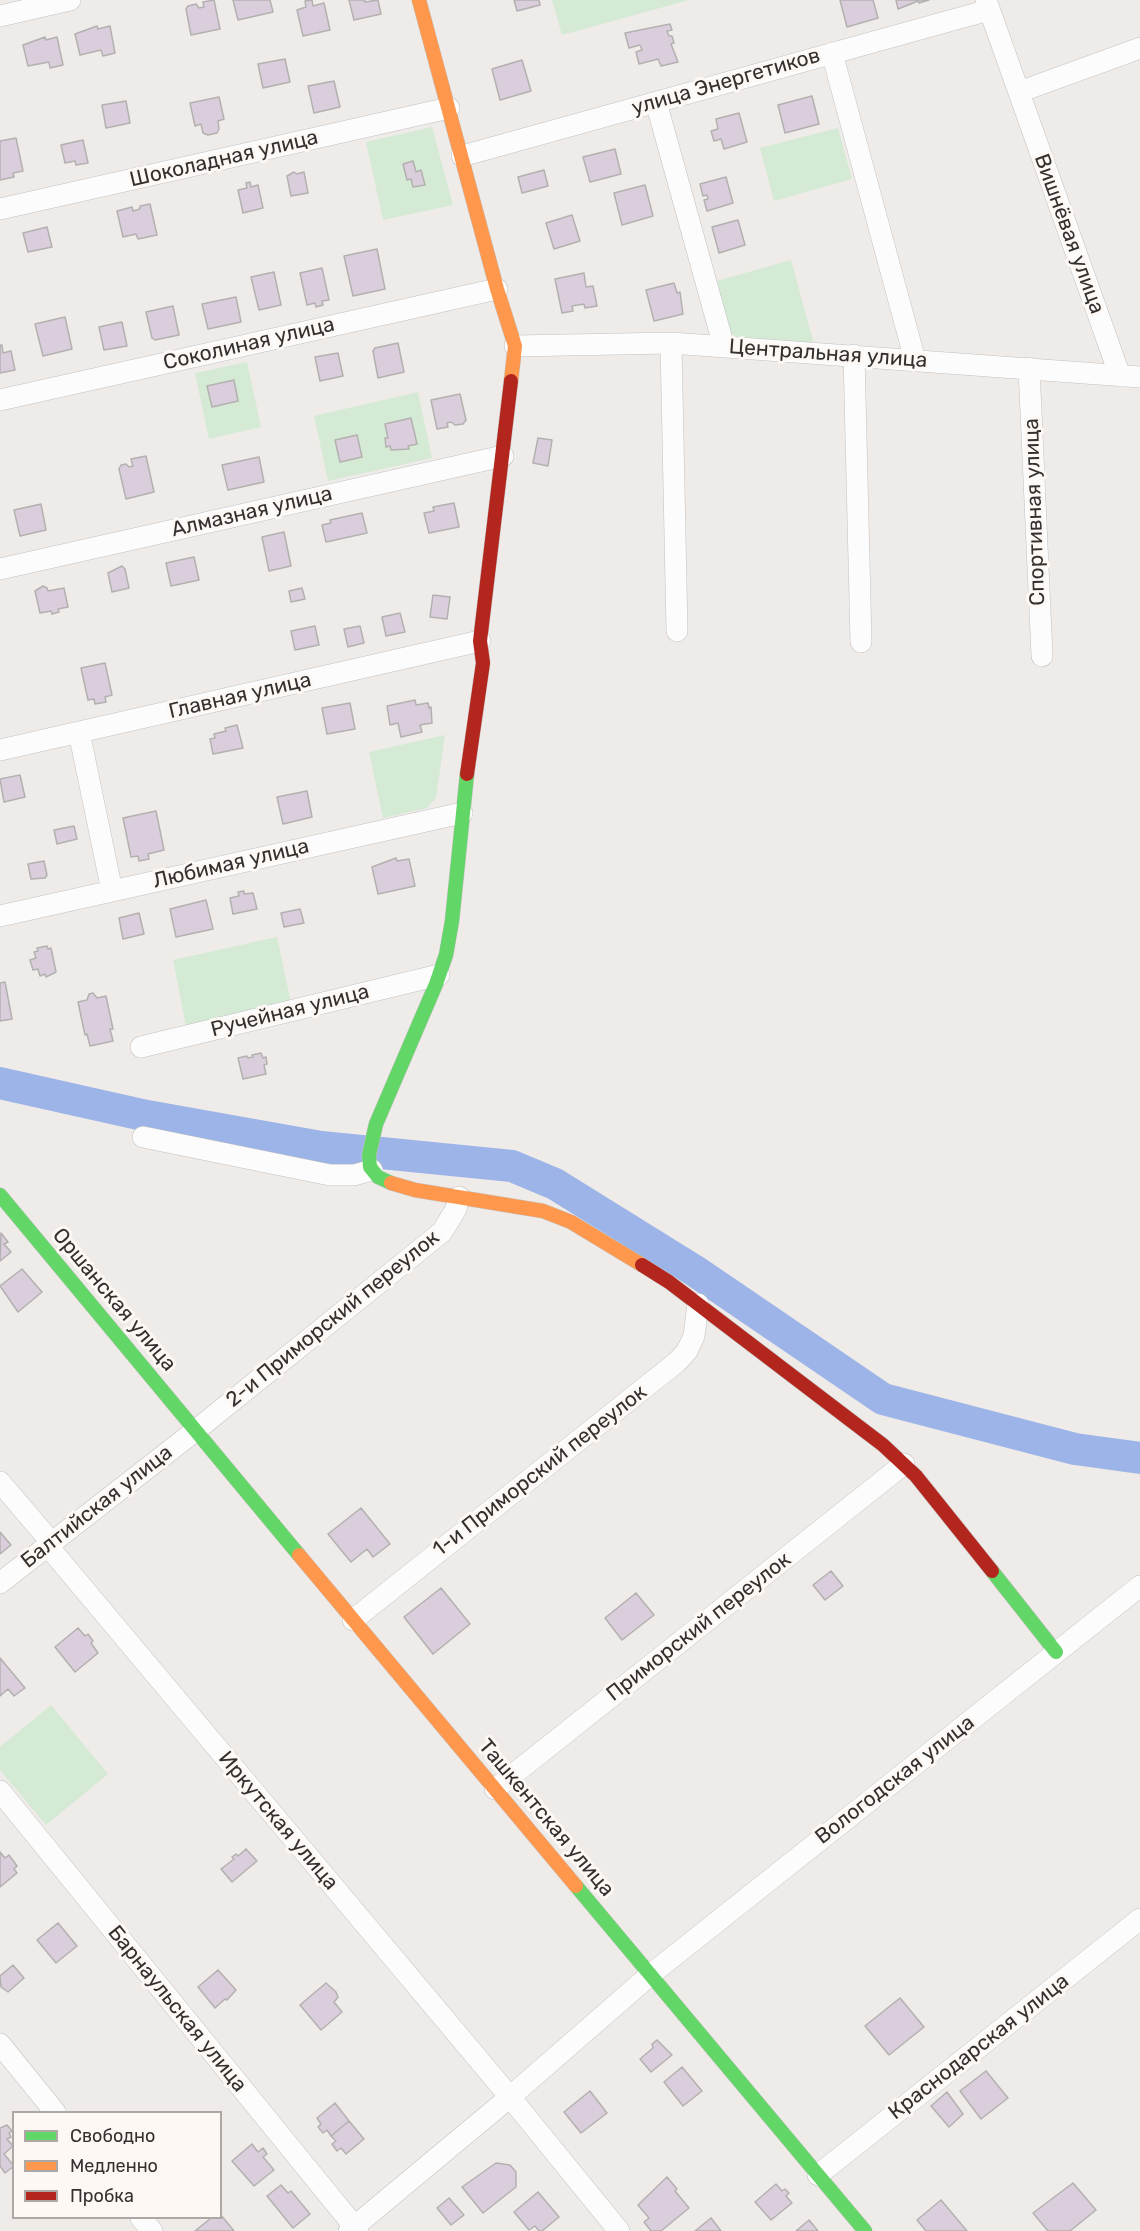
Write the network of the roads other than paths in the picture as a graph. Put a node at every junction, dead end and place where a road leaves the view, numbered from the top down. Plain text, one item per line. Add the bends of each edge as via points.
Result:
1 (70, 0) edge
2 (419, 0) edge
3 (988, 5) edge
4 (0, 16) edge
5 (1140, 48) edge
6 (832, 53) junction
7 (1019, 92) junction
8 (656, 102) junction
9 (449, 108) junction
10 (462, 156) junction
11 (0, 209) edge
12 (497, 289) junction
13 (671, 343) junction
14 (515, 346) junction
15 (724, 347) junction
16 (854, 355) junction
17 (915, 360) junction
18 (1029, 368) junction
19 (1130, 376) edge
20 (0, 400) edge
21 (503, 456) junction
22 (0, 569) edge
23 (678, 631) dead end
24 (480, 641) junction
25 (861, 642) dead end
26 (1042, 656) dead end
27 (79, 732) junction
28 (0, 750) edge
29 (462, 813) junction
30 (112, 891) junction
31 (0, 916) edge
32 (439, 975) junction
33 (141, 1047) dead end
34 (143, 1137) dead end
35 (371, 1156) junction
36 (0, 1195) edge
37 (459, 1197) junction
38 (698, 1304) junction
39 (195, 1431) junction
40 (904, 1464) junction
41 (0, 1482) edge
42 (49, 1544) junction
43 (0, 1583) edge
44 (1140, 1586) edge
45 (353, 1620) junction
46 (1056, 1652) junction
47 (495, 1790) junction
48 (0, 1791) edge
49 (1140, 1919) edge
50 (650, 1975) junction
51 (0, 2044) edge
52 (510, 2097) junction
53 (54, 2111) edge
54 (818, 2175) junction
55 (143, 2219) edge
56 (353, 2230) edge
57 (152, 2231) edge
58 (619, 2231) edge
59 (865, 2231) edge

1 - 4 street
2 - 9 street
3 - 6 street, улица Энергетиков
3 - 7 street, Вишнёвая улица
5 - 7 street
6 - 8 street, улица Энергетиков
6 - 17 street
7 - 19 street, Вишнёвая улица
8 - 10 street, улица Энергетиков
8 - 15 street
9 - 10 street
9 - 11 street, Шоколадная улица
10 - 12 street
12 - 14 street
12 - 20 street, Соколиная улица
13 - 14 street, Центральная улица
13 - 15 street, Центральная улица
13 - 23 street
14 - 21 street
15 - 16 street, Центральная улица
16 - 17 street, Центральная улица
16 - 25 street
17 - 18 street, Центральная улица
18 - 19 street, Центральная улица
18 - 26 street, Спортивная улица
21 - 22 street, Алмазная улица
21 - 24 street
24 - 27 street, Главная улица
24 - 29 street via 483,663
27 - 28 street, Главная улица
27 - 30 street
29 - 30 street, Любимая улица
29 - 32 street via 452,921
30 - 31 street, Любимая улица
32 - 33 street, Ручейная улица
32 - 35 street via 376,1124
34 - 35 street via 330,1174 354,1174
35 - 37 street via 378,1177
36 - 39 street, Оршанская улица
37 - 38 street via 543,1211 571,1222
37 - 39 street, 2-и Приморский переулок via 442,1232
38 - 40 street
38 - 45 street, 1-и Приморский переулок via 694,1336 677,1362
39 - 42 street, Балтийская улица
39 - 45 street, Ташкентская улица
40 - 46 street
40 - 47 street, Приморский переулок
41 - 42 street, Иркутская улица
42 - 43 street, Балтийская улица
42 - 52 street, Иркутская улица
44 - 46 street, Вологодская улица
45 - 47 street, Ташкентская улица
46 - 50 street, Вологодская улица
47 - 50 street, Ташкентская улица
48 - 56 street, Барнаульская улица
49 - 54 street, Краснодарская улица
50 - 52 street, Вологодская улица
50 - 54 street, Ташкентская улица
51 - 53 street
52 - 56 street, Вологодская улица
52 - 58 street, Иркутская улица
54 - 59 street, Ташкентская улица
55 - 57 street

